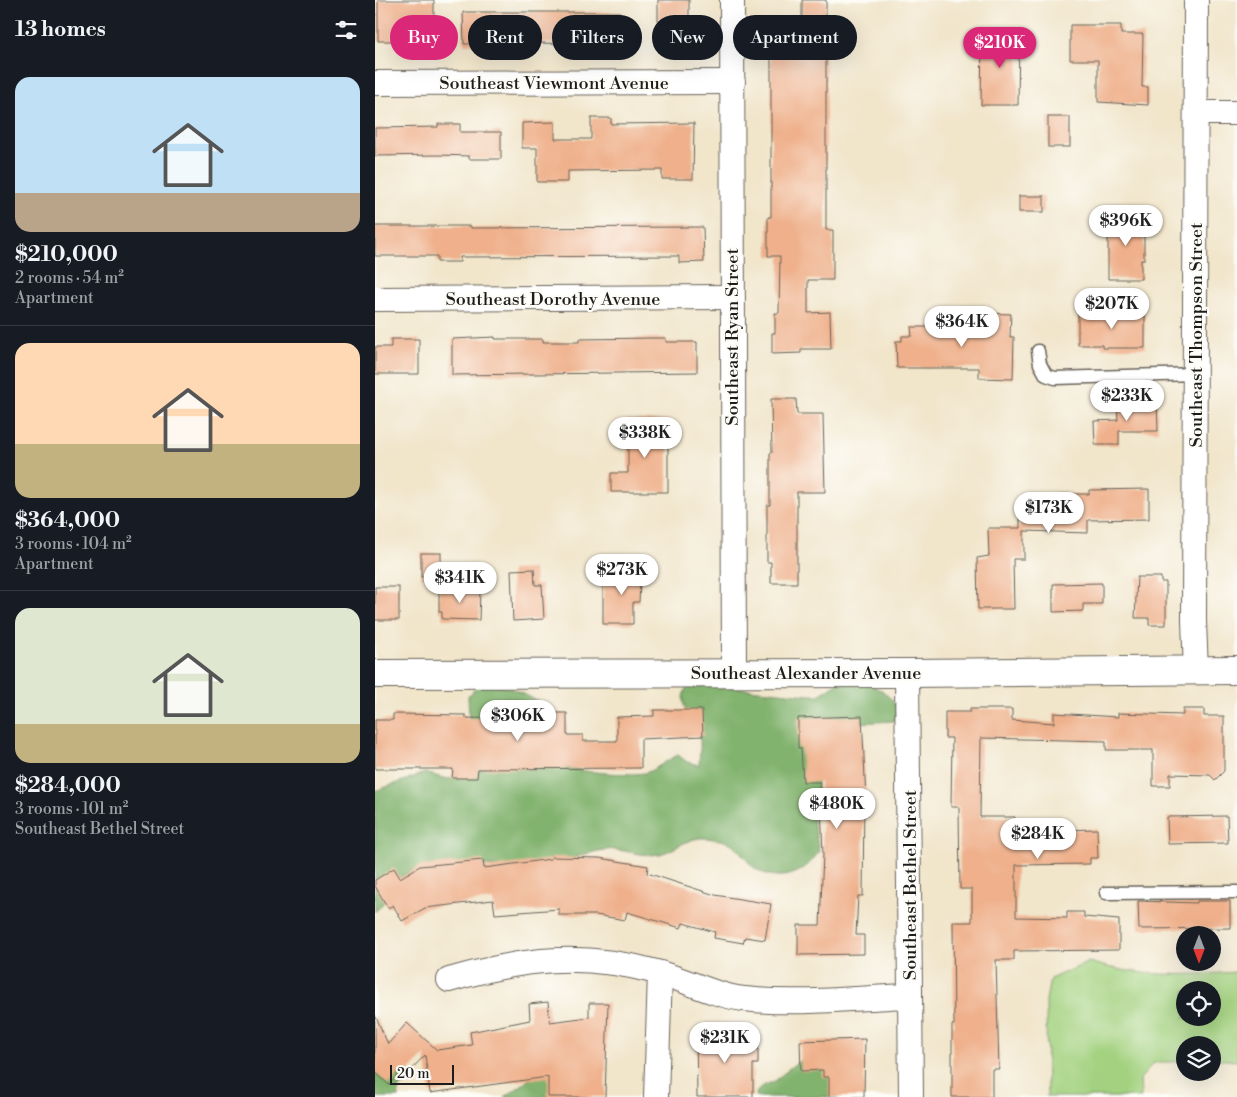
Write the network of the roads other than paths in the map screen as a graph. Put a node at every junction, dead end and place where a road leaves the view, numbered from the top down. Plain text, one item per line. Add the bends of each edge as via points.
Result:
1 (732, 0) edge
2 (1195, 0) edge
3 (733, 82) junction
4 (375, 83) edge
5 (1196, 113) junction
6 (1237, 113) edge
7 (731, 297) junction
8 (375, 299) edge
9 (1038, 351) dead end
10 (1196, 374) junction
11 (1237, 670) edge
12 (1196, 671) junction
13 (907, 673) junction
14 (375, 674) edge
15 (733, 674) junction
16 (1237, 892) edge
17 (1106, 893) dead end
18 (660, 973) junction
19 (449, 980) dead end
20 (911, 996) junction
21 (656, 1097) edge
22 (911, 1097) edge

1 - 3 street, Southeast Ryan Street
2 - 5 street, Southeast Thompson Street
3 - 4 street, Southeast Viewmont Avenue
3 - 7 street, Southeast Ryan Street
5 - 6 street
5 - 10 street, Southeast Thompson Street
7 - 8 street, Southeast Dorothy Avenue
7 - 15 street, Southeast Ryan Street
9 - 10 lane via 1046,376 1055,378
10 - 12 street, Southeast Thompson Street
11 - 12 street, Southeast Alexander Avenue
12 - 13 street, Southeast Alexander Avenue
13 - 15 street, Southeast Alexander Avenue
13 - 20 street, Southeast Bethel Street
14 - 15 street, Southeast Alexander Avenue
16 - 17 lane
18 - 19 street via 622,963 571,959 497,966
18 - 20 street via 701,989 760,1000
18 - 21 street
20 - 22 street, Southeast Bethel Street

